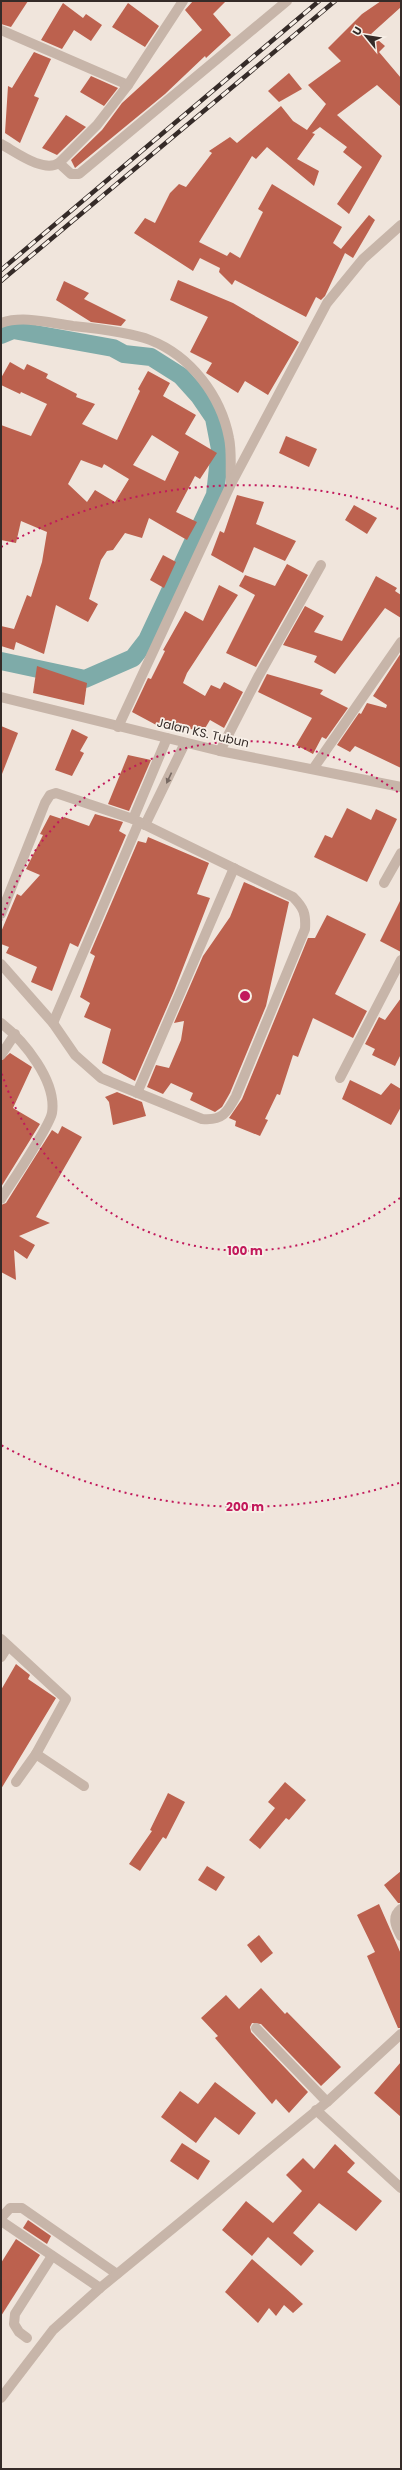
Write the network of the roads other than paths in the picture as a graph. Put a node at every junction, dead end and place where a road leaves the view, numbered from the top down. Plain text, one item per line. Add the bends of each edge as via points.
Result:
1 (183, 1) edge
2 (287, 1) edge
3 (1, 30) edge
4 (128, 86) junction
5 (1, 144) edge
6 (59, 163) junction
7 (401, 225) edge
8 (1, 323) edge
9 (231, 484) junction
10 (321, 565) dead end
11 (401, 642) edge
12 (1, 697) edge
13 (118, 727) junction
14 (167, 738) junction
15 (185, 743) junction
16 (220, 751) junction
17 (313, 769) junction
18 (401, 787) edge
19 (139, 822) junction
20 (401, 853) edge
21 (234, 868) junction
22 (384, 883) dead end
23 (1, 914) edge
24 (401, 960) edge
25 (1, 964) edge
26 (53, 1023) junction
27 (1, 1024) edge
28 (15, 1034) junction
29 (1, 1055) edge
30 (340, 1078) dead end
31 (137, 1093) junction
32 (1, 1200) edge
33 (4, 1643) edge
34 (1, 1657) edge
35 (36, 1754) junction
36 (16, 1782) dead end
37 (84, 1786) dead end
38 (401, 1909) edge
39 (401, 1936) edge
40 (256, 2028) dead end
41 (401, 2034) edge
42 (327, 2102) junction
43 (316, 2110) junction
44 (401, 2188) edge
45 (1, 2220) edge
46 (52, 2256) junction
47 (117, 2274) junction
48 (100, 2288) junction
49 (27, 2338) dead end
50 (1, 2398) edge

1 - 4 street
2 - 6 street via 79,174 71,174
3 - 4 street
4 - 6 street via 97,125
5 - 6 street via 45,167 54,167
7 - 9 street via 363,259 327,303
8 - 9 street via 12,319 82,327 150,340 178,355 199,375 222,409 230,439
9 - 13 street
10 - 16 street
11 - 17 street
12 - 13 street, Jalan KS. Tubun
13 - 14 street, Jalan KS. Tubun
14 - 15 street, Jalan KS. Tubun
14 - 19 street
15 - 16 street, Jalan KS. Tubun
15 -> 19 street
16 - 17 street, Jalan KS. Tubun
17 - 18 street, Jalan KS. Tubun
19 - 21 street
19 - 23 street via 62,793 50,795
19 - 26 street
20 - 22 street
21 - 31 street
21 - 31 street via 293,897 305,912 306,920 305,929 236,1096 227,1112 220,1119 213,1120 202,1119
24 - 30 street
25 - 26 street
26 - 31 street via 75,1055 101,1078
27 - 28 street
28 - 29 street
28 - 32 street via 30,1052 47,1082 52,1113
33 - 34 street
33 - 35 street via 66,1699
35 - 36 street
35 - 37 street
38 - 39 street via 397,1912 394,1922
40 - 42 street
41 - 42 street
42 - 43 street
43 - 44 street
43 - 47 street
45 - 46 street
45 - 47 street via 10,2208 22,2208
46 - 48 street
46 - 49 street via 15,2314 14,2324 18,2332
47 - 48 street
48 - 50 street via 53,2330

